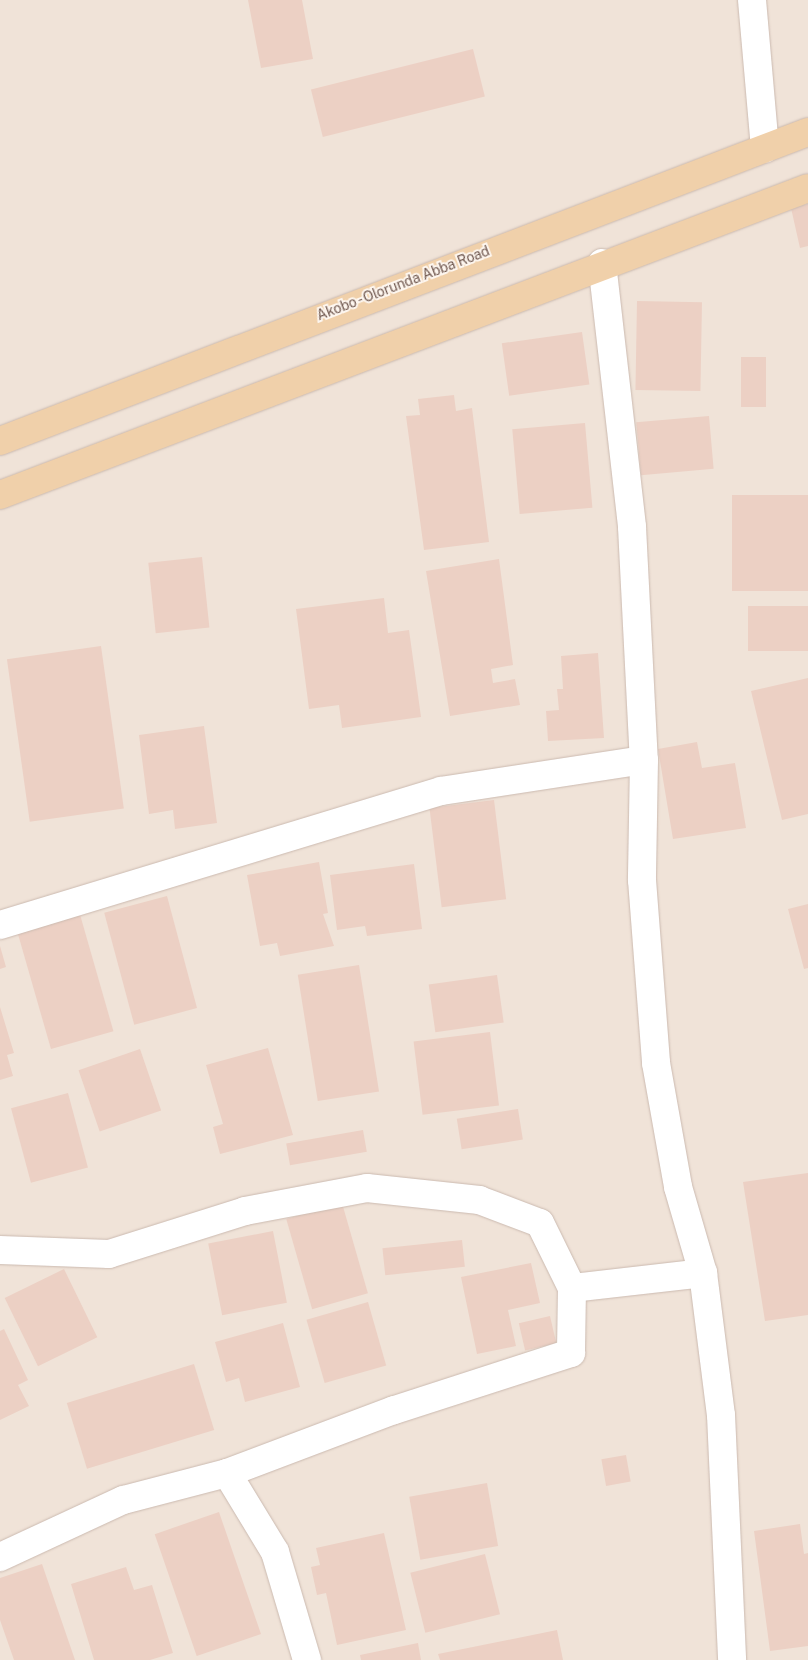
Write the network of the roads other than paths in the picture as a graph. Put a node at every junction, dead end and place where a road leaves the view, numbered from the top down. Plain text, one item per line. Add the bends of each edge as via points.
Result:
1 (752, 0) edge
2 (808, 132) edge
3 (765, 148) junction
4 (808, 188) edge
5 (602, 263) junction
6 (0, 441) edge
7 (0, 495) edge
8 (644, 760) junction
9 (0, 925) edge
10 (0, 1250) edge
11 (703, 1273) junction
12 (572, 1288) junction
13 (227, 1473) junction
14 (0, 1557) edge
15 (307, 1660) edge
16 (732, 1660) edge

1 - 3 street
2 - 3 main road, Akobo - Olorunda Abba Road
3 - 6 main road, Akobo - Olorunda Abba Road
4 - 5 main road
5 - 7 main road
5 - 8 street via 632,527
8 - 9 street via 441,790
8 - 11 street via 642,880 656,1063 678,1186
10 - 12 street via 109,1254 246,1211 367,1188 479,1200 540,1223
11 - 12 street
11 - 16 street via 721,1415
12 - 13 street via 571,1353 394,1410
13 - 14 street via 123,1500
13 - 15 street via 276,1552

